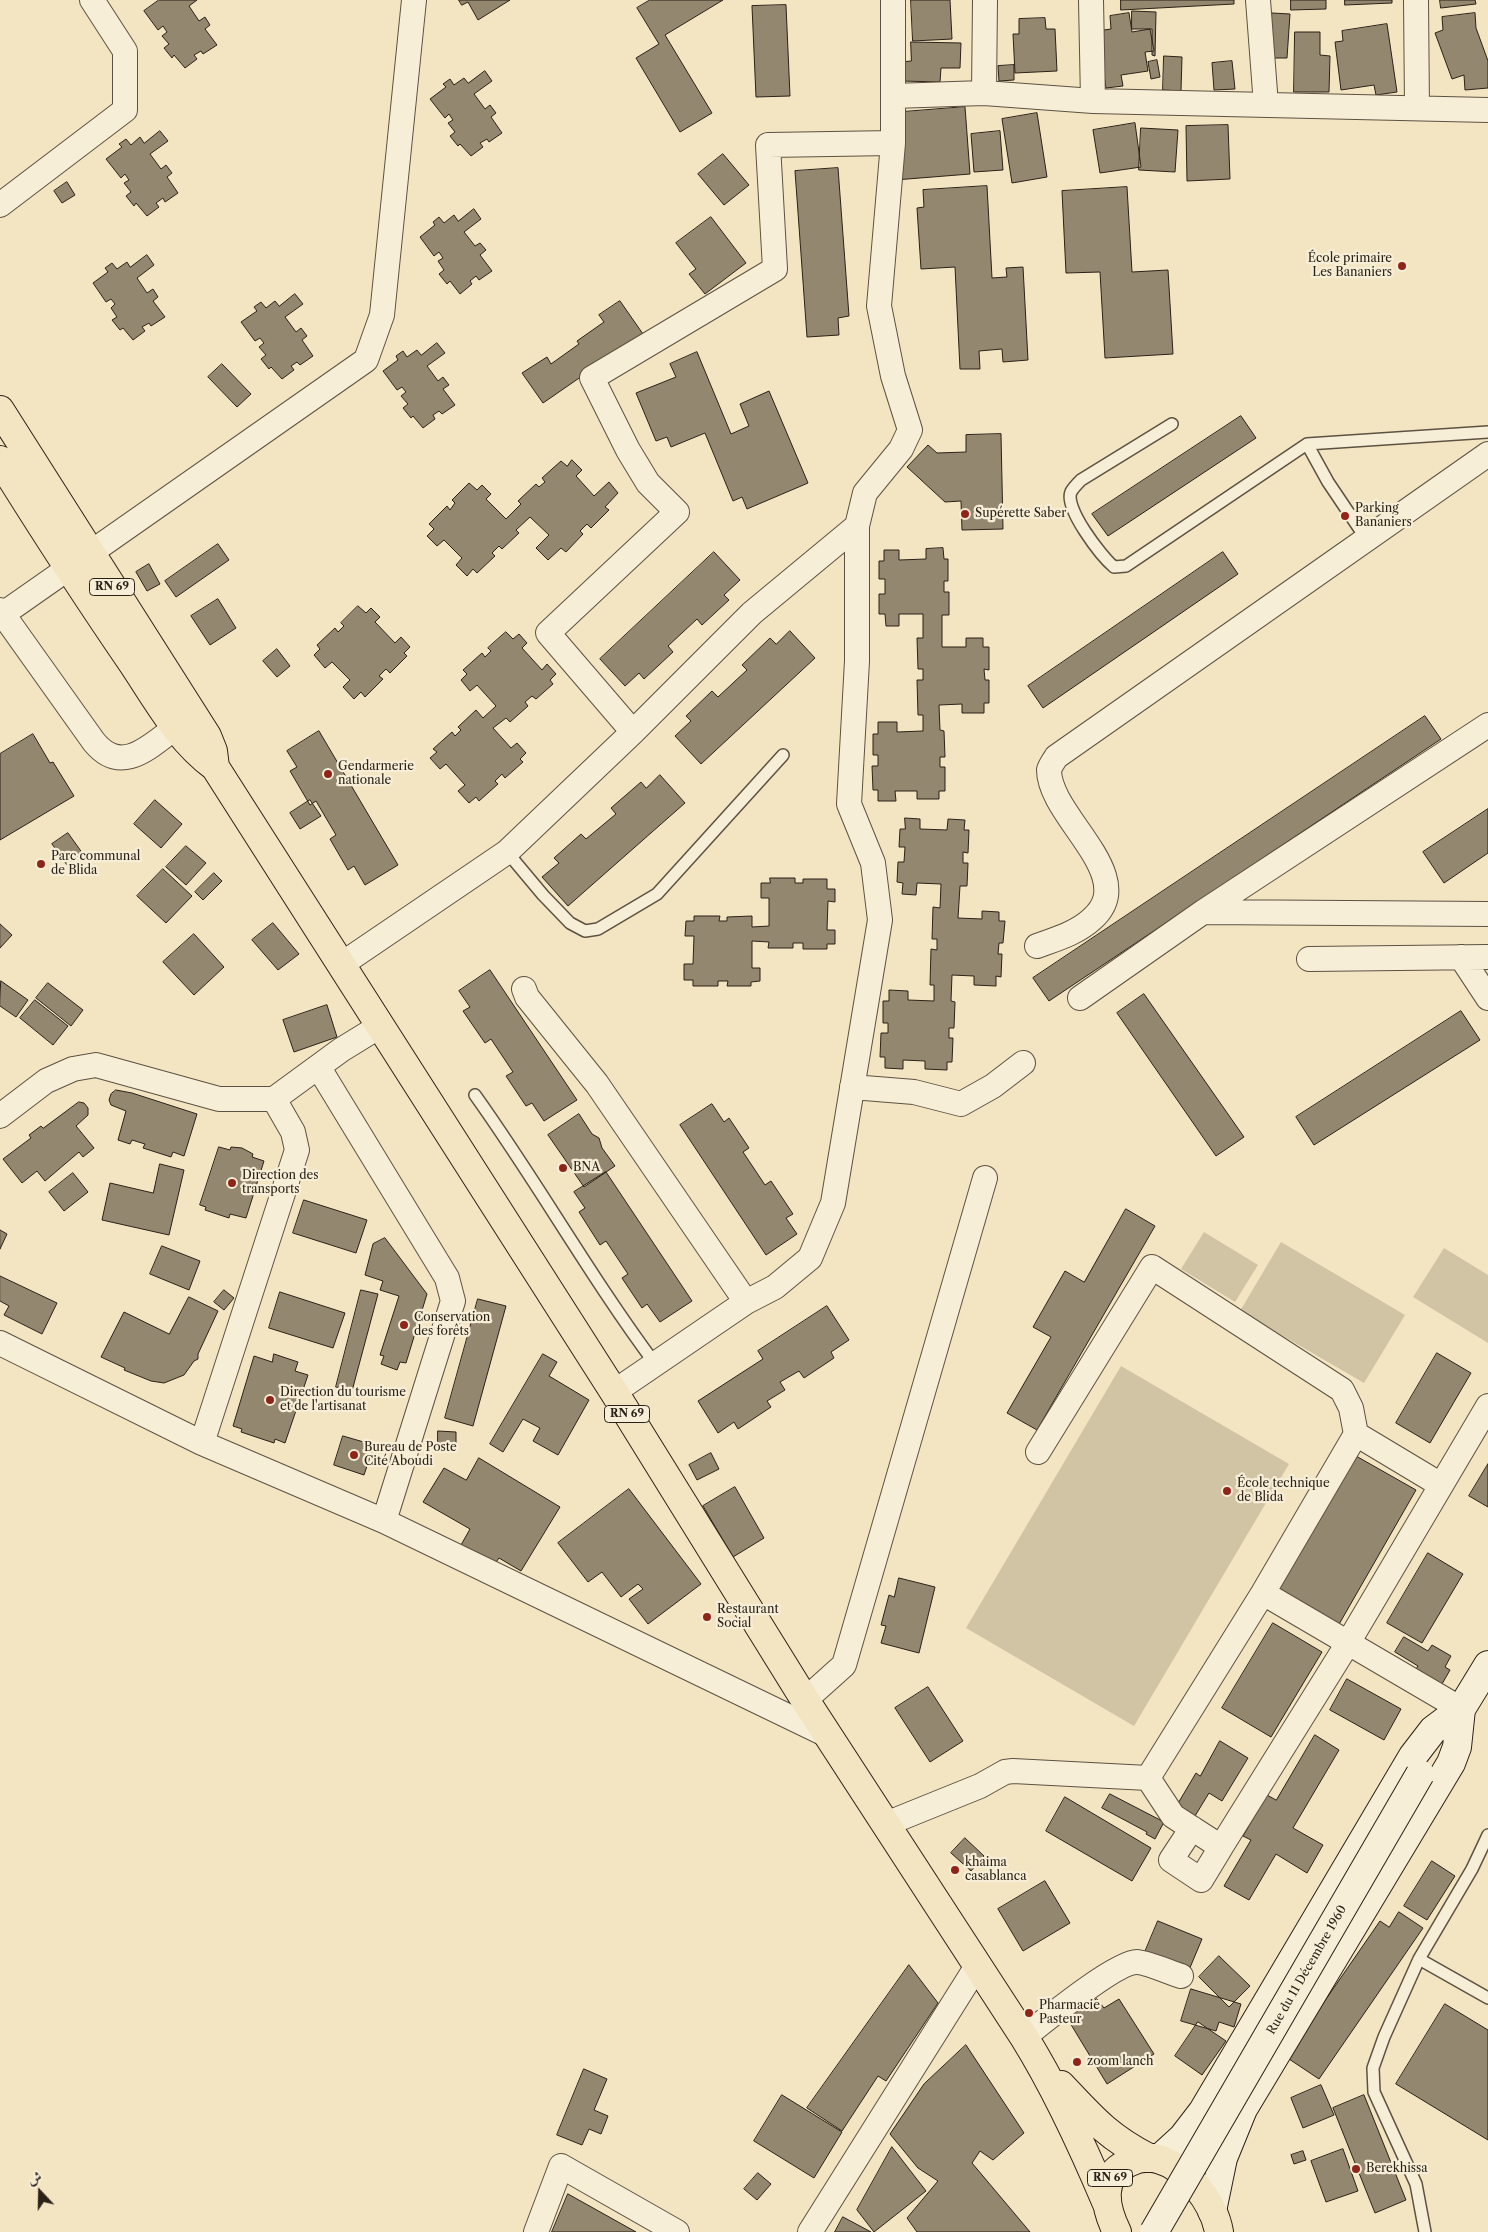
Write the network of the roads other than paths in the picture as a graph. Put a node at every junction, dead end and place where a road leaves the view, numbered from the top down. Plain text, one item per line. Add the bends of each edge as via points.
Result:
1 (92, 0) edge
2 (414, 0) edge
3 (893, 0) edge
4 (985, 0) edge
5 (1091, 0) edge
6 (1258, 0) edge
7 (1416, 0) edge
8 (984, 93) junction
9 (893, 96) junction
10 (1093, 101) junction
11 (1266, 105) junction
12 (1417, 108) junction
13 (1488, 110) edge
14 (894, 142) junction
15 (0, 204) edge
16 (0, 410) edge
17 (1172, 424) dead end
18 (1488, 432) edge
19 (1308, 444) junction
20 (0, 460) edge
21 (1486, 460) edge
22 (856, 526) junction
23 (1367, 540) junction
24 (91, 554) junction
25 (68, 570) junction
26 (2, 612) edge
27 (1488, 725) edge
28 (176, 728) junction
29 (633, 732) junction
30 (783, 755) dead end
31 (215, 767) junction
32 (507, 852) junction
33 (1203, 912) junction
34 (1488, 914) edge
35 (1037, 946) dead end
36 (1460, 957) junction
37 (1488, 957) edge
38 (1309, 959) dead end
39 (342, 964) junction
40 (524, 989) dead end
41 (1080, 998) dead end
42 (1488, 998) edge
43 (380, 1026) junction
44 (1023, 1063) dead end
45 (319, 1068) junction
46 (852, 1087) junction
47 (474, 1095) dead end
48 (274, 1099) junction
49 (0, 1116) edge
50 (985, 1178) dead end
51 (746, 1302) junction
52 (0, 1343) edge
53 (656, 1365) junction
54 (614, 1392) junction
55 (1488, 1406) edge
56 (1356, 1434) junction
57 (202, 1443) junction
58 (1038, 1452) dead end
59 (1441, 1485) junction
60 (384, 1521) junction
61 (1263, 1593) junction
62 (1348, 1643) junction
63 (1488, 1665) edge
64 (805, 1700) junction
65 (1461, 1709) junction
66 (829, 1736) junction
67 (1148, 1778) junction
68 (886, 1824) junction
69 (1192, 1828) junction
70 (1488, 1835) edge
71 (1221, 1847) junction
72 (1419, 1960) junction
73 (977, 1966) junction
74 (1181, 1976) dead end
75 (1488, 1998) edge
76 (1024, 2037) junction
77 (1039, 2061) junction
78 (1154, 2159) junction
79 (1107, 2204) junction
80 (1221, 2224) edge
81 (536, 2232) edge
82 (677, 2232) edge
83 (810, 2232) edge
84 (1117, 2232) edge
85 (1154, 2232) edge
86 (1425, 2232) edge

1 - 15 street via 126,51 125,110
2 - 24 street via 382,315 366,360
3 - 9 street
4 - 8 street
5 - 10 street
6 - 11 street
7 - 12 street
8 - 9 street
8 - 10 street
9 - 14 street
10 - 11 street
11 - 12 street
12 - 13 street
14 - 22 street via 879,306 893,376 910,430 901,449 865,493
14 - 29 street via 768,145 775,269 592,378 648,483 677,512 548,632
16 - 24 main road, RN 69
17 - 19 lane via 1081,480 1071,492 1070,505 1102,556 1114,567 1126,566
18 - 19 lane
19 - 23 lane via 1328,482
20 - 25 main road, RN 69
21 - 23 street
22 - 29 street via 752,613
22 - 46 street via 857,661 849,804 873,863 880,920
23 - 35 street via 1056,757 1049,768 1052,786 1102,868 1107,888 1103,907 1092,920 1075,931
24 - 25 street
24 - 31 main road, RN 69 via 207,736
25 - 26 street
25 - 28 main road, RN 69
26 - 28 street via 94,742 107,754 132,757
27 - 33 street
28 - 31 main road, RN 69 via 196,752
29 - 32 street
30 - 32 lane via 657,894 598,929 585,931 570,923
31 - 39 main road, RN 69
32 - 39 street
33 - 34 street
33 - 41 street
36 - 37 street
36 - 38 street
36 - 42 street
39 - 43 main road, RN 69
40 - 51 street via 597,1084
43 - 45 street
43 - 54 main road, RN 69
44 - 46 street via 993,1086 961,1104 914,1092
45 - 48 street
45 - 60 street via 447,1278 453,1301
46 - 51 street via 833,1203 810,1258 774,1287
47 - 53 lane via 507,1141 595,1281
48 - 49 street via 219,1099 96,1065 73,1069 46,1081
48 - 57 street via 293,1132 296,1150
50 - 64 street via 844,1665
51 - 53 street
52 - 57 street
53 - 54 street
54 - 64 main road, RN 69
55 - 59 street
56 - 58 street via 1351,1408 1342,1390 1152,1267
56 - 59 street
56 - 61 street
57 - 60 street
59 - 62 street
60 - 66 street
61 - 62 street
61 - 67 street
62 - 65 street
62 - 71 street
63 - 65 main road, Rue du 11 Décembre 1960
64 - 66 main road, RN 69
65 - 78 main road, Rue du 11 Décembre 1960 via 1434,1730 1413,1756 1203,2111 1183,2137
65 - 80 main road, Rue du 11 Décembre 1960 via 1457,1748 1448,1768 1243,2109 1223,2158
65 - 85 main road, Rue du 11 Décembre 1960, bridge
66 - 68 main road, RN 69
67 - 68 street via 1004,1772 980,1786
67 - 69 street via 1173,1816
68 - 73 main road, RN 69
69 - 71 street
69 - 71 street via 1171,1860 1201,1880
70 - 72 lane
72 - 75 lane
72 - 86 lane via 1373,2068 1374,2092 1416,2184
73 - 76 main road, RN 69
73 - 83 street
74 - 76 street via 1136,1962 1123,1966 1096,1982
76 - 77 main road, RN 69
77 - 78 main road via 1101,2127 1122,2144
77 - 79 main road
78 - 79 main road, RN 69 via 1137,2159 1114,2171
78 - 80 main road via 1181,2172 1197,2187
79 - 84 main road, RN 69
81 - 82 street via 561,2166

